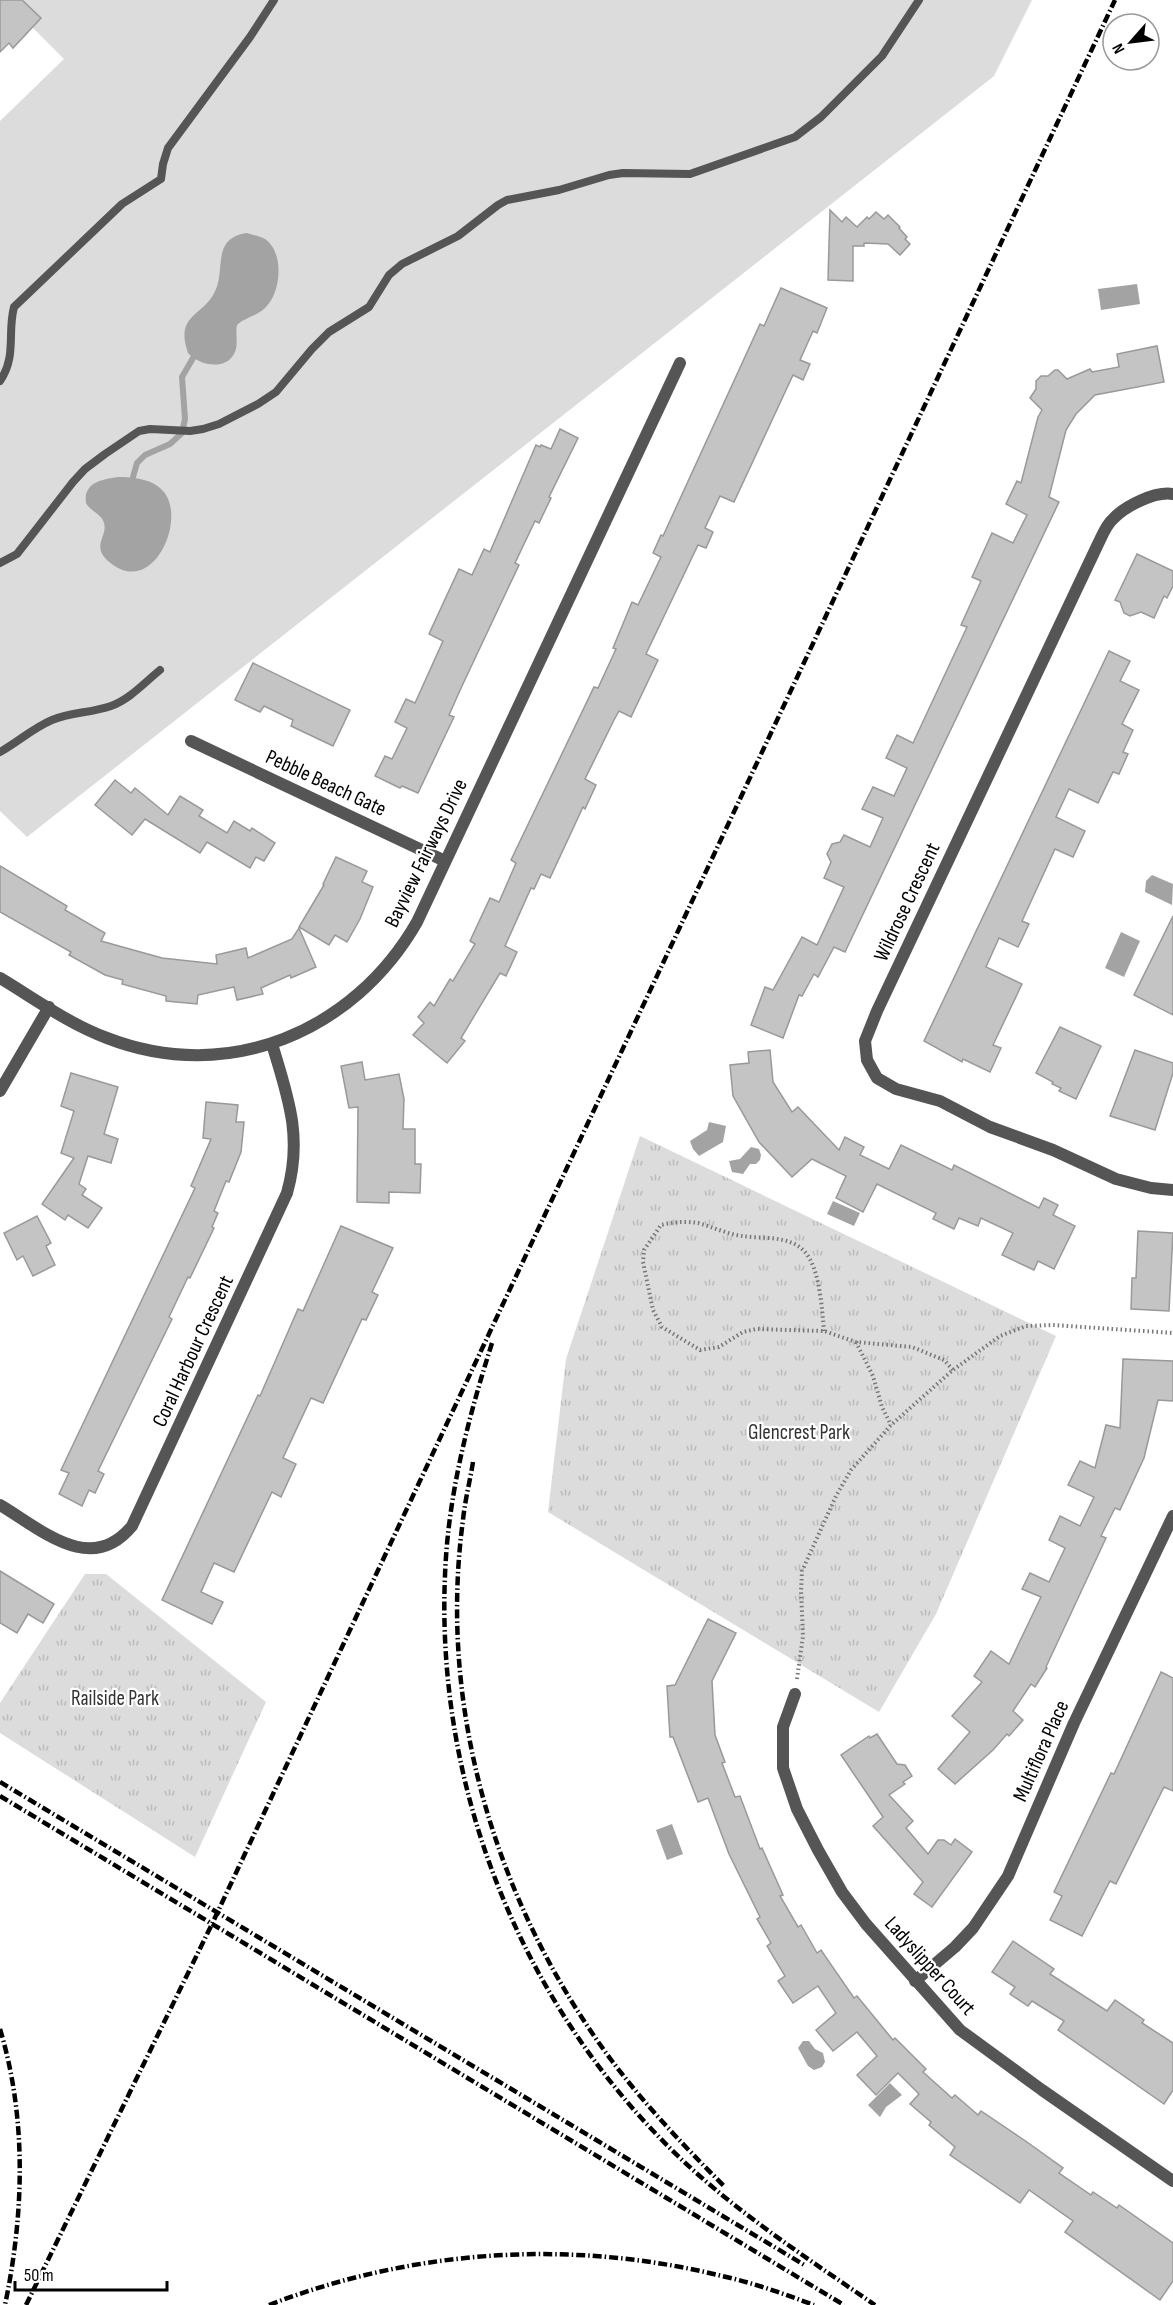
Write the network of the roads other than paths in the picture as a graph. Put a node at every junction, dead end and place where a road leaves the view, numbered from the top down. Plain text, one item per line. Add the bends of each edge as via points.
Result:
1 (274, 0) edge
2 (919, 0) edge
3 (680, 363) dead end
4 (0, 381) edge
5 (1173, 494) edge
6 (0, 563) edge
7 (160, 670) dead end
8 (191, 741) dead end
9 (0, 752) edge
10 (445, 861) junction
11 (0, 978) edge
12 (49, 1007) junction
13 (272, 1044) junction
14 (0, 1091) edge
15 (1173, 1190) edge
16 (0, 1505) edge
17 (1173, 1516) edge
18 (795, 1694) road end
19 (915, 1981) junction
20 (1173, 2181) edge

1 - 4 lane via 168,148 161,179 122,204 14,307 10,320 11,359
2 - 6 lane via 882,56 821,117 795,137 690,174 623,173 507,200 458,236 402,264 389,275 369,307 329,332 276,392 258,404 219,424 190,431 138,431 105,454 73,482 17,554
3 - 10 street, Bayview Fairways Drive
5 - 15 street, Wildrose Crescent via 1149,497 1112,519 865,1041 867,1059 877,1078 896,1089 940,1101 990,1127 1116,1179
7 - 9 lane via 120,702 54,719
8 - 10 street, Pebble Beach Gate
10 - 13 street, Bayview Fairways Drive via 405,941 380,974 338,1011
11 - 12 street, Bayview Fairways Drive
12 - 13 street, Bayview Fairways Drive via 108,1038 173,1054 209,1055
12 - 14 street
13 - 16 street, Coral Harbour Crescent via 295,1131 291,1180 282,1207 132,1526 115,1542 94,1550 83,1549 61,1542
17 - 19 street, Multiflora Place via 1074,1723 1008,1876 973,1928
18 - 19 street, Ladyslipper Court via 783,1727 783,1768 797,1809 842,1892
19 - 20 street, Ladyslipper Court via 960,2030

